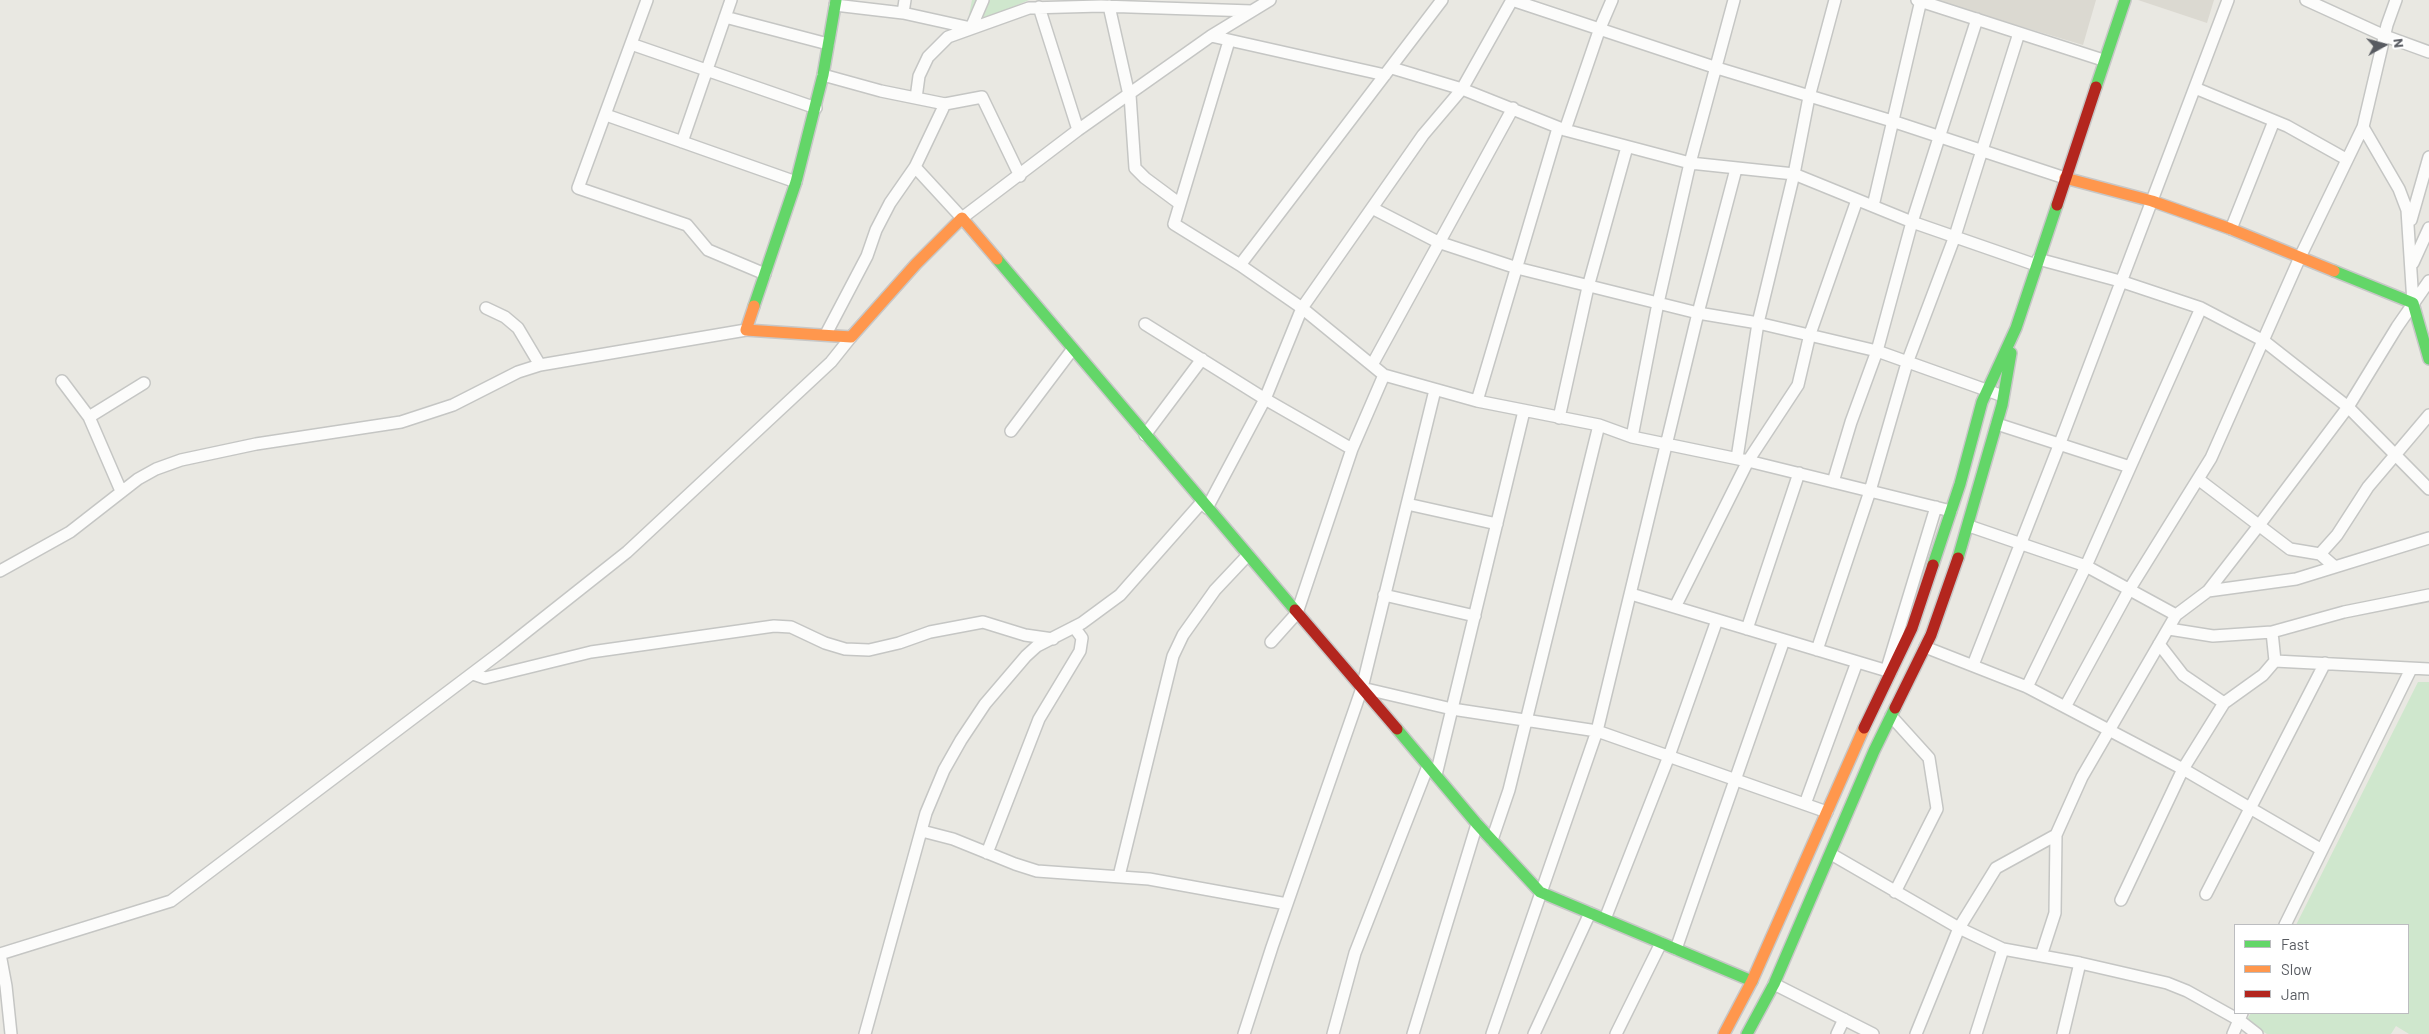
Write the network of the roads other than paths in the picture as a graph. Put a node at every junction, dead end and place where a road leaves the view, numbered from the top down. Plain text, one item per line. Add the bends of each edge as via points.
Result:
1 (647, 0) edge
2 (731, 0) edge
3 (905, 0) edge
4 (983, 0) edge
5 (1270, 0) edge
6 (1442, 0) edge
7 (1512, 0) edge
8 (1612, 0) edge
9 (1734, 0) edge
10 (1835, 0) edge
11 (1919, 0) edge
12 (2125, 0) edge
13 (2228, 0) edge
14 (2306, 0) edge
15 (2396, 0) edge
16 (835, 2) edge
17 (1216, 4) edge
18 (1109, 6) junction
19 (1039, 7) junction
20 (1252, 11) junction
21 (903, 13) junction
22 (725, 17) junction
23 (1977, 20) junction
24 (970, 28) junction
25 (1600, 28) junction
26 (2019, 34) junction
27 (1211, 36) junction
28 (2385, 36) junction
29 (1229, 41) junction
30 (631, 44) junction
31 (828, 44) junction
32 (2429, 52) edge
33 (2103, 60) junction
34 (1717, 68) junction
35 (707, 70) junction
36 (1389, 71) junction
37 (824, 75) junction
38 (2194, 88) junction
39 (1462, 89) junction
40 (1130, 95) junction
41 (1809, 97) junction
42 (916, 98) junction
43 (945, 104) junction
44 (816, 108) junction
45 (1513, 108) junction
46 (606, 115) junction
47 (1892, 121) junction
48 (2274, 121) junction
49 (2363, 128) junction
50 (1561, 129) junction
51 (1078, 130) junction
52 (1938, 136) junction
53 (682, 142) junction
54 (1627, 146) junction
55 (1981, 152) junction
56 (2429, 157) edge
57 (2346, 159) junction
58 (1690, 163) junction
59 (915, 166) junction
60 (1736, 169) junction
61 (1794, 174) junction
62 (1020, 176) junction
63 (2065, 178) junction
64 (796, 182) junction
65 (1857, 200) junction
66 (2152, 201) junction
67 (1180, 204) junction
68 (1873, 206) junction
69 (1372, 208) junction
70 (962, 218) junction
71 (1912, 222) junction
72 (2410, 225) junction
73 (2429, 228) edge
74 (2231, 229) junction
75 (1956, 236) junction
76 (1438, 242) junction
77 (2301, 256) junction
78 (2037, 262) junction
79 (1240, 265) junction
80 (2412, 266) junction
81 (1517, 268) junction
82 (765, 274) junction
83 (2120, 281) junction
84 (2429, 281) edge
85 (1588, 286) junction
86 (1658, 303) junction
87 (2413, 303) junction
88 (486, 308) dead end
89 (1302, 308) junction
90 (2201, 308) junction
91 (1698, 313) junction
92 (1758, 323) junction
93 (1146, 324) dead end
94 (2016, 328) junction
95 (746, 330) junction
96 (826, 334) junction
97 (1810, 334) junction
98 (851, 337) junction
99 (2264, 341) junction
100 (1072, 350) junction
101 (1876, 352) junction
102 (2429, 358) edge
103 (1202, 359) junction
104 (1907, 363) junction
105 (540, 365) junction
106 (1372, 365) junction
107 (1384, 375) junction
108 (62, 381) dead end
109 (144, 383) dead end
110 (1435, 390) junction
111 (1988, 391) junction
112 (2003, 396) junction
113 (1265, 399) junction
114 (1477, 401) junction
115 (2348, 407) junction
116 (1524, 412) junction
117 (2429, 415) edge
118 (89, 417) junction
119 (1559, 418) junction
120 (1997, 424) junction
121 (1598, 425) junction
122 (1011, 431) dead end
123 (1145, 435) junction
124 (1632, 437) junction
125 (1668, 444) junction
126 (2060, 444) junction
127 (1352, 449) junction
128 (2396, 456) junction
129 (1742, 460) junction
130 (2130, 468) junction
131 (1798, 473) junction
132 (2198, 479) junction
133 (1832, 482) junction
134 (2429, 489) edge
135 (121, 491) junction
136 (1870, 491) junction
137 (1406, 504) junction
138 (1205, 505) junction
139 (1936, 507) junction
140 (1952, 511) junction
141 (1497, 524) junction
142 (2260, 524) junction
143 (1969, 526) junction
144 (2429, 538) edge
145 (2020, 544) junction
146 (2320, 554) junction
147 (1248, 555) junction
148 (2086, 566) junction
149 (2335, 567) junction
150 (0, 571) edge
151 (2129, 590) junction
152 (2208, 591) junction
153 (1631, 594) junction
154 (1384, 595) junction
155 (2429, 595) edge
156 (1675, 607) junction
157 (1297, 613) junction
158 (2176, 615) junction
159 (1475, 616) junction
160 (1717, 620) junction
161 (1074, 627) junction
162 (1747, 628) junction
163 (2169, 629) junction
164 (2272, 632) junction
165 (1053, 639) junction
166 (1784, 640) junction
167 (1270, 642) dead end
168 (2159, 644) junction
169 (1925, 647) junction
170 (1817, 650) junction
171 (2275, 661) junction
172 (1857, 662) junction
173 (2325, 663) junction
174 (1973, 665) junction
175 (2412, 668) junction
176 (2429, 669) edge
177 (1889, 671) junction
178 (473, 674) junction
179 (2027, 687) junction
180 (1362, 688) junction
181 (2224, 703) junction
182 (2065, 707) junction
183 (1452, 709) junction
184 (1891, 716) junction
185 (1527, 720) junction
186 (2108, 729) junction
187 (1597, 731) junction
188 (1669, 756) junction
189 (2183, 769) junction
190 (1432, 770) junction
191 (1736, 780) junction
192 (1805, 804) junction
193 (2250, 808) junction
194 (1827, 812) junction
195 (1477, 824) junction
196 (922, 831) junction
197 (2056, 836) junction
198 (1492, 840) junction
199 (2322, 850) junction
200 (988, 853) junction
201 (1830, 854) junction
202 (1804, 865) junction
203 (1823, 872) junction
204 (1119, 876) junction
205 (1540, 892) junction
206 (1895, 892) junction
207 (2206, 894) dead end
208 (2121, 900) dead end
209 (1287, 904) junction
210 (1590, 913) junction
211 (1605, 919) junction
212 (2285, 924) edge
213 (1959, 928) junction
214 (1661, 943) junction
215 (1676, 949) junction
216 (2003, 949) junction
217 (0, 954) edge
218 (2041, 956) junction
219 (2080, 963) junction
220 (1752, 980) junction
221 (1774, 984) junction
222 (2234, 1013) edge
223 (2240, 1016) edge
224 (1844, 1020) junction
225 (11, 1034) edge
226 (865, 1034) edge
227 (1244, 1034) edge
228 (1333, 1034) edge
229 (1413, 1034) edge
230 (1492, 1034) edge
231 (1534, 1034) edge
232 (1616, 1034) edge
233 (1724, 1034) edge
234 (1747, 1034) edge
235 (1837, 1034) edge
236 (1873, 1034) edge
237 (1916, 1034) edge
238 (1976, 1034) edge
239 (2063, 1034) edge
240 (2233, 1034) edge
241 (2257, 1034) edge

1 - 30 street
2 - 22 street
3 - 21 street
4 - 24 street
5 - 20 street
6 - 36 street
7 - 25 street
7 - 39 street
8 - 25 street
9 - 34 street
10 - 41 street
11 - 23 street
11 - 47 street
12 - 33 main road
13 - 38 street
14 - 28 street
15 - 28 street
16 - 21 street
16 - 31 main road
17 - 18 street
17 - 20 street
18 - 19 street
18 - 40 street
19 - 24 street
19 - 51 street
20 - 27 street
21 - 24 street
22 - 31 street
22 - 35 street
23 - 26 street
23 - 52 street
24 - 42 street via 948,37 928,57 919,76
25 - 34 street
25 - 50 street
26 - 33 street
26 - 55 street
27 - 29 street
27 - 40 street
28 - 32 street
28 - 49 street
29 - 36 street
29 - 67 street
30 - 35 street
30 - 46 street
31 - 37 main road
33 - 63 main road
34 - 41 street
34 - 58 street
35 - 44 street
35 - 53 street
36 - 39 street
36 - 79 street
37 - 42 street
37 - 44 main road
38 - 48 street
38 - 66 street
39 - 45 street
39 - 69 street via 1423,135
40 - 51 street
40 - 67 street via 1135,168
41 - 47 street
41 - 61 street
42 - 43 street
43 - 59 street
43 - 62 street via 982,97
44 - 64 main road
45 - 50 street
45 - 76 street
46 - 53 street
46 - 82 street via 578,188 687,225 708,250
47 - 52 street
47 - 68 street
48 - 57 street
48 - 74 street
49 - 57 street
49 - 72 street via 2399,189
50 - 54 street
50 - 81 street
51 - 62 street
52 - 55 street
52 - 71 street
53 - 64 street
54 - 58 street
54 - 85 street
55 - 63 street
55 - 75 street
56 - 72 street
57 - 77 street
58 - 60 street
58 - 86 street
59 - 70 street
59 - 96 street via 880,224
60 - 61 street
60 - 91 street
61 - 65 street
61 - 92 street
62 - 70 street
63 - 66 main road
63 - 78 main road
64 - 82 main road
65 - 68 street
65 - 97 street
66 - 74 main road
66 - 83 street
67 - 79 street via 1174,224
68 - 71 street
69 - 76 street
69 - 89 street
70 - 98 main road
70 - 100 main road
71 - 75 street
71 - 101 street
72 - 80 street
73 - 80 street
74 - 77 main road
75 - 78 street
75 - 104 street
76 - 81 street
76 - 106 street
77 - 87 main road
77 - 99 street
78 - 83 street
78 - 94 main road
79 - 89 street
80 - 87 street
81 - 85 street
81 - 114 street
82 - 95 main road
83 - 90 street
83 - 126 street
84 - 87 street
85 - 86 street
85 - 119 street
86 - 91 street
86 - 124 street
87 - 102 main road
87 - 115 street
88 - 105 street via 518,328
89 - 106 street
89 - 113 street
90 - 99 street
90 - 130 street
91 - 92 street
91 - 125 street
92 - 97 street
92 - 129 street
93 - 103 street
94 - 111 main road
94 - 112 main road
95 - 96 main road
95 - 105 street
96 - 98 main road
97 - 101 street
97 - 129 street via 1798,385
98 - 178 street via 831,362 626,552
99 - 115 street
99 - 132 street via 2211,458
100 - 122 street
100 - 123 main road
101 - 104 street
101 - 133 street
103 - 113 street
103 - 123 street
104 - 111 street
104 - 136 street
105 - 135 street via 518,372 453,405 401,422 181,460 156,468
106 - 107 street
107 - 110 street
107 - 127 street
108 - 118 street
109 - 118 street
110 - 114 street
110 - 137 street
111 - 112 street
111 - 140 main road
112 - 120 main road
113 - 127 street
113 - 138 street
114 - 116 street
115 - 128 street
115 - 142 street
116 - 119 street
116 - 141 street
117 - 128 street
118 - 135 street
119 - 121 street
120 - 126 street
120 - 143 main road
121 - 124 street
121 - 185 street
123 - 138 main road
124 - 125 street
125 - 129 street
125 - 153 street
126 - 130 street
126 - 145 street
127 - 157 street
128 - 134 street
128 - 146 street via 2368,487 2337,535
129 - 131 street
129 - 156 street
130 - 148 street
131 - 133 street
131 - 162 street
132 - 142 street
132 - 151 street
133 - 136 street
135 - 150 street via 70,532
136 - 139 street
136 - 170 street
137 - 141 street
137 - 154 street
138 - 147 main road
138 - 161 street via 1120,595
139 - 140 street
139 - 177 street
140 - 177 main road via 1912,628
141 - 159 street
142 - 146 street via 2290,549
142 - 152 street
143 - 145 street
143 - 169 main road
144 - 149 street
145 - 148 street
145 - 174 street
146 - 149 street
147 - 157 main road
147 - 204 street via 1204,604 1183,634 1173,656
148 - 151 street
148 - 179 street
149 - 152 street via 2296,579
151 - 158 street
151 - 182 street
152 - 158 street
153 - 156 street
153 - 187 street
154 - 159 street
154 - 180 street
155 - 164 street via 2344,612
156 - 160 street
157 - 167 street
157 - 180 main road
158 - 163 street
159 - 183 street
160 - 162 street
160 - 188 street
161 - 165 street
161 - 200 street via 1082,638 1080,651 1039,719
162 - 166 street
163 - 164 street via 2213,636
163 - 168 street
164 - 171 street
165 - 178 street via 1025,635 983,622 930,632 869,650 845,649 791,627 774,626 591,652 485,678
165 - 196 street via 1026,656 980,711 944,770
166 - 170 street
166 - 191 street
168 - 181 street via 2183,676
168 - 186 street
169 - 174 street
169 - 184 main road
170 - 172 street
171 - 173 street
171 - 181 street via 2263,676
172 - 177 street
172 - 192 street
173 - 175 street
173 - 193 street
174 - 179 street
175 - 176 street
175 - 199 street
177 - 194 main road
178 - 217 street via 171,901
179 - 182 street
180 - 183 street
180 - 190 main road
180 - 209 street
181 - 189 street
182 - 186 street
183 - 185 street
183 - 190 street
184 - 201 main road
184 - 206 street via 1929,758 1938,809
185 - 187 street
185 - 198 street
186 - 189 street
186 - 197 street via 2082,776
187 - 188 street
187 - 205 street
188 - 191 street
188 - 211 street
189 - 193 street
189 - 208 street
190 - 195 main road
190 - 228 street via 1355,953
191 - 192 street
191 - 215 street
192 - 194 street
193 - 199 street
193 - 207 street
194 - 202 main road
195 - 198 main road
195 - 229 street
196 - 200 street
196 - 226 street
197 - 213 street via 1996,868
197 - 218 street via 2055,913
198 - 205 main road
199 - 212 street
200 - 204 street via 1037,870
201 - 203 main road
201 - 206 street
202 - 203 main road
202 - 220 main road
203 - 221 main road
204 - 209 street
205 - 210 main road
205 - 230 street
206 - 213 street
209 - 227 street
210 - 211 main road
210 - 231 street
211 - 214 main road
213 - 216 street
213 - 237 street
214 - 215 main road
214 - 232 street
215 - 220 main road
216 - 218 street
216 - 238 street
217 - 225 street
218 - 219 street
219 - 222 street via 2177,987
219 - 239 street
220 - 233 main road
221 - 224 street
221 - 234 main road
223 - 240 street
223 - 241 street
224 - 235 street
224 - 236 street

